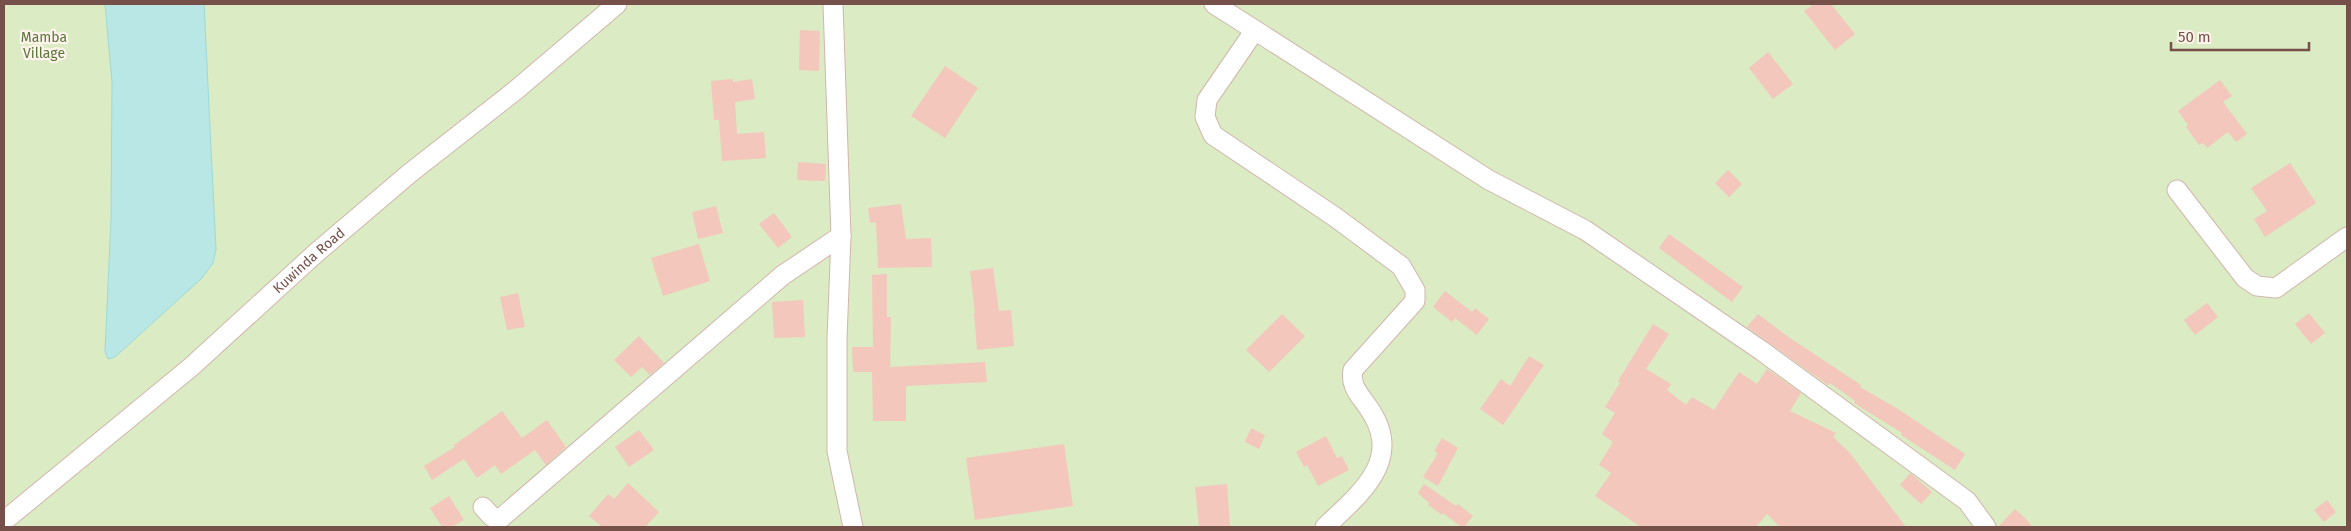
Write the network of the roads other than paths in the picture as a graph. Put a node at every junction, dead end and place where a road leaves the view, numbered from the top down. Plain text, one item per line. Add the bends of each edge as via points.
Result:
1 (617, 4) edge
2 (833, 4) edge
3 (1214, 4) edge
4 (1255, 30) junction
5 (2177, 190) dead end
6 (841, 236) junction
7 (2347, 237) edge
8 (483, 507) dead end
9 (4, 521) edge
10 (853, 527) edge
11 (1325, 527) edge
12 (1986, 527) edge

1 - 9 street, Kuwinda Road via 516,90 410,173 191,367
2 - 6 street
3 - 4 street
4 - 11 street via 1206,100 1205,117 1213,135 1401,266 1415,290 1415,301 1353,370 1354,388 1378,422 1384,446 1376,471 1362,492
4 - 12 street via 1489,180 1585,230 1762,351 1967,501
5 - 7 street via 2245,278 2257,286 2276,288
6 - 8 street via 783,275 501,518 492,516
6 - 10 street via 837,451

